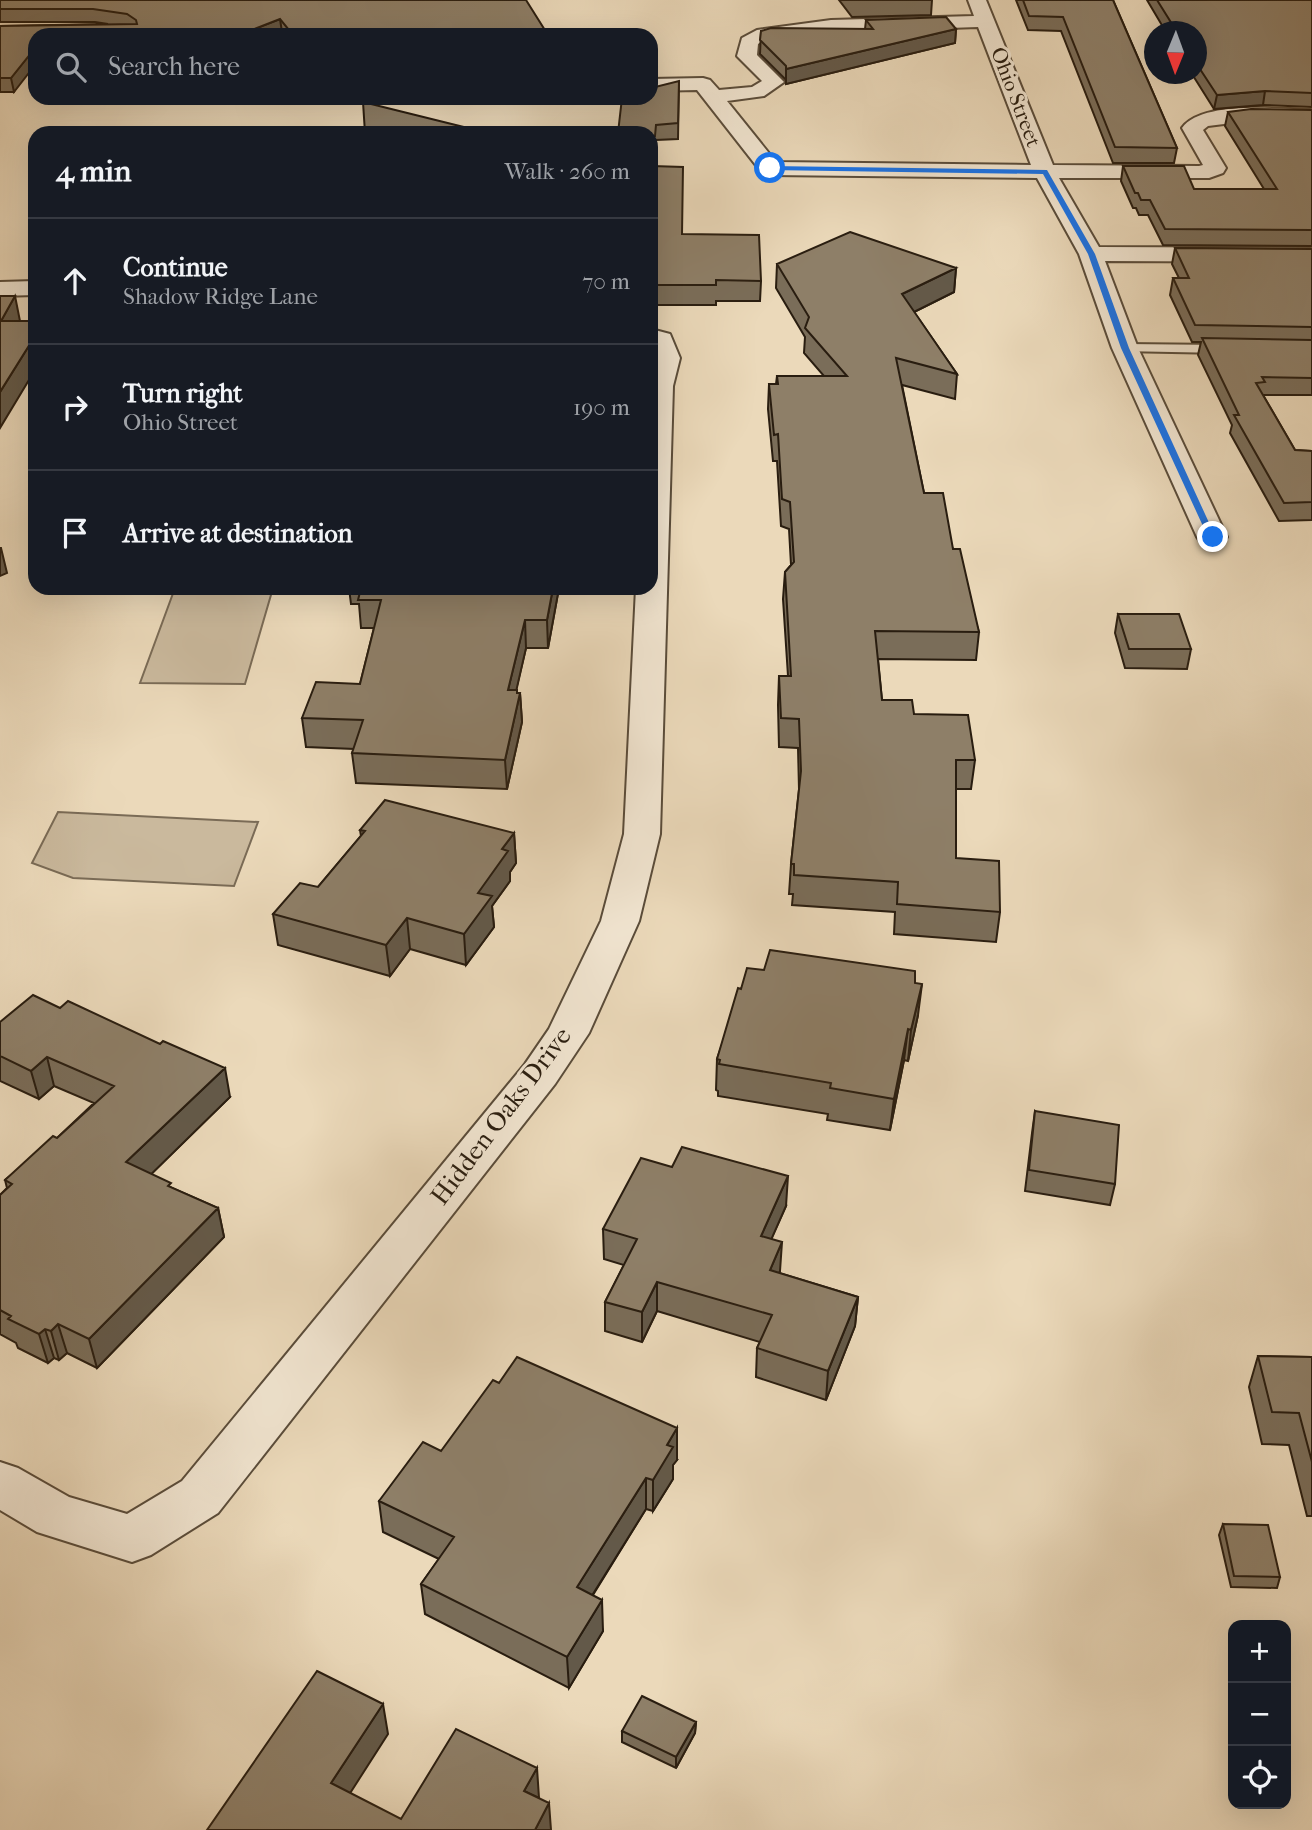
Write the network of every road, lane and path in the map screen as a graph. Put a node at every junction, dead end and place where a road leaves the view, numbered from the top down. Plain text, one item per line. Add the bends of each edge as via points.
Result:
1 (976, 0) edge
2 (986, 21) junction
3 (658, 85) edge
4 (713, 97) junction
5 (1312, 116) edge
6 (1045, 172) junction
7 (1091, 254) junction
8 (1312, 255) edge
9 (28, 288) edge
10 (0, 289) edge
11 (658, 342) edge
12 (1125, 348) junction
13 (1232, 349) edge
14 (658, 436) edge
15 (1213, 537) dead end
16 (652, 595) edge
17 (0, 1485) edge

1 - 2 street, Ohio Street
2 - 4 street via 831,26 757,36 749,42 747,56 774,82 757,92
2 - 6 street, Ohio Street
3 - 4 street via 703,84
4 - 6 street via 770,168
5 - 6 street via 1223,117 1194,124 1192,128 1215,168 1211,171
6 - 7 street, Ohio Street
7 - 8 street
7 - 12 street, Ohio Street
9 - 10 street
11 - 14 street, Hidden Oaks Drive via 667,358 660,386
12 - 13 lane
12 - 15 street, Ohio Street
16 - 17 street, Hidden Oaks Drive via 642,834 620,921 568,1033 540,1074 200,1497 132,1539 55,1516

